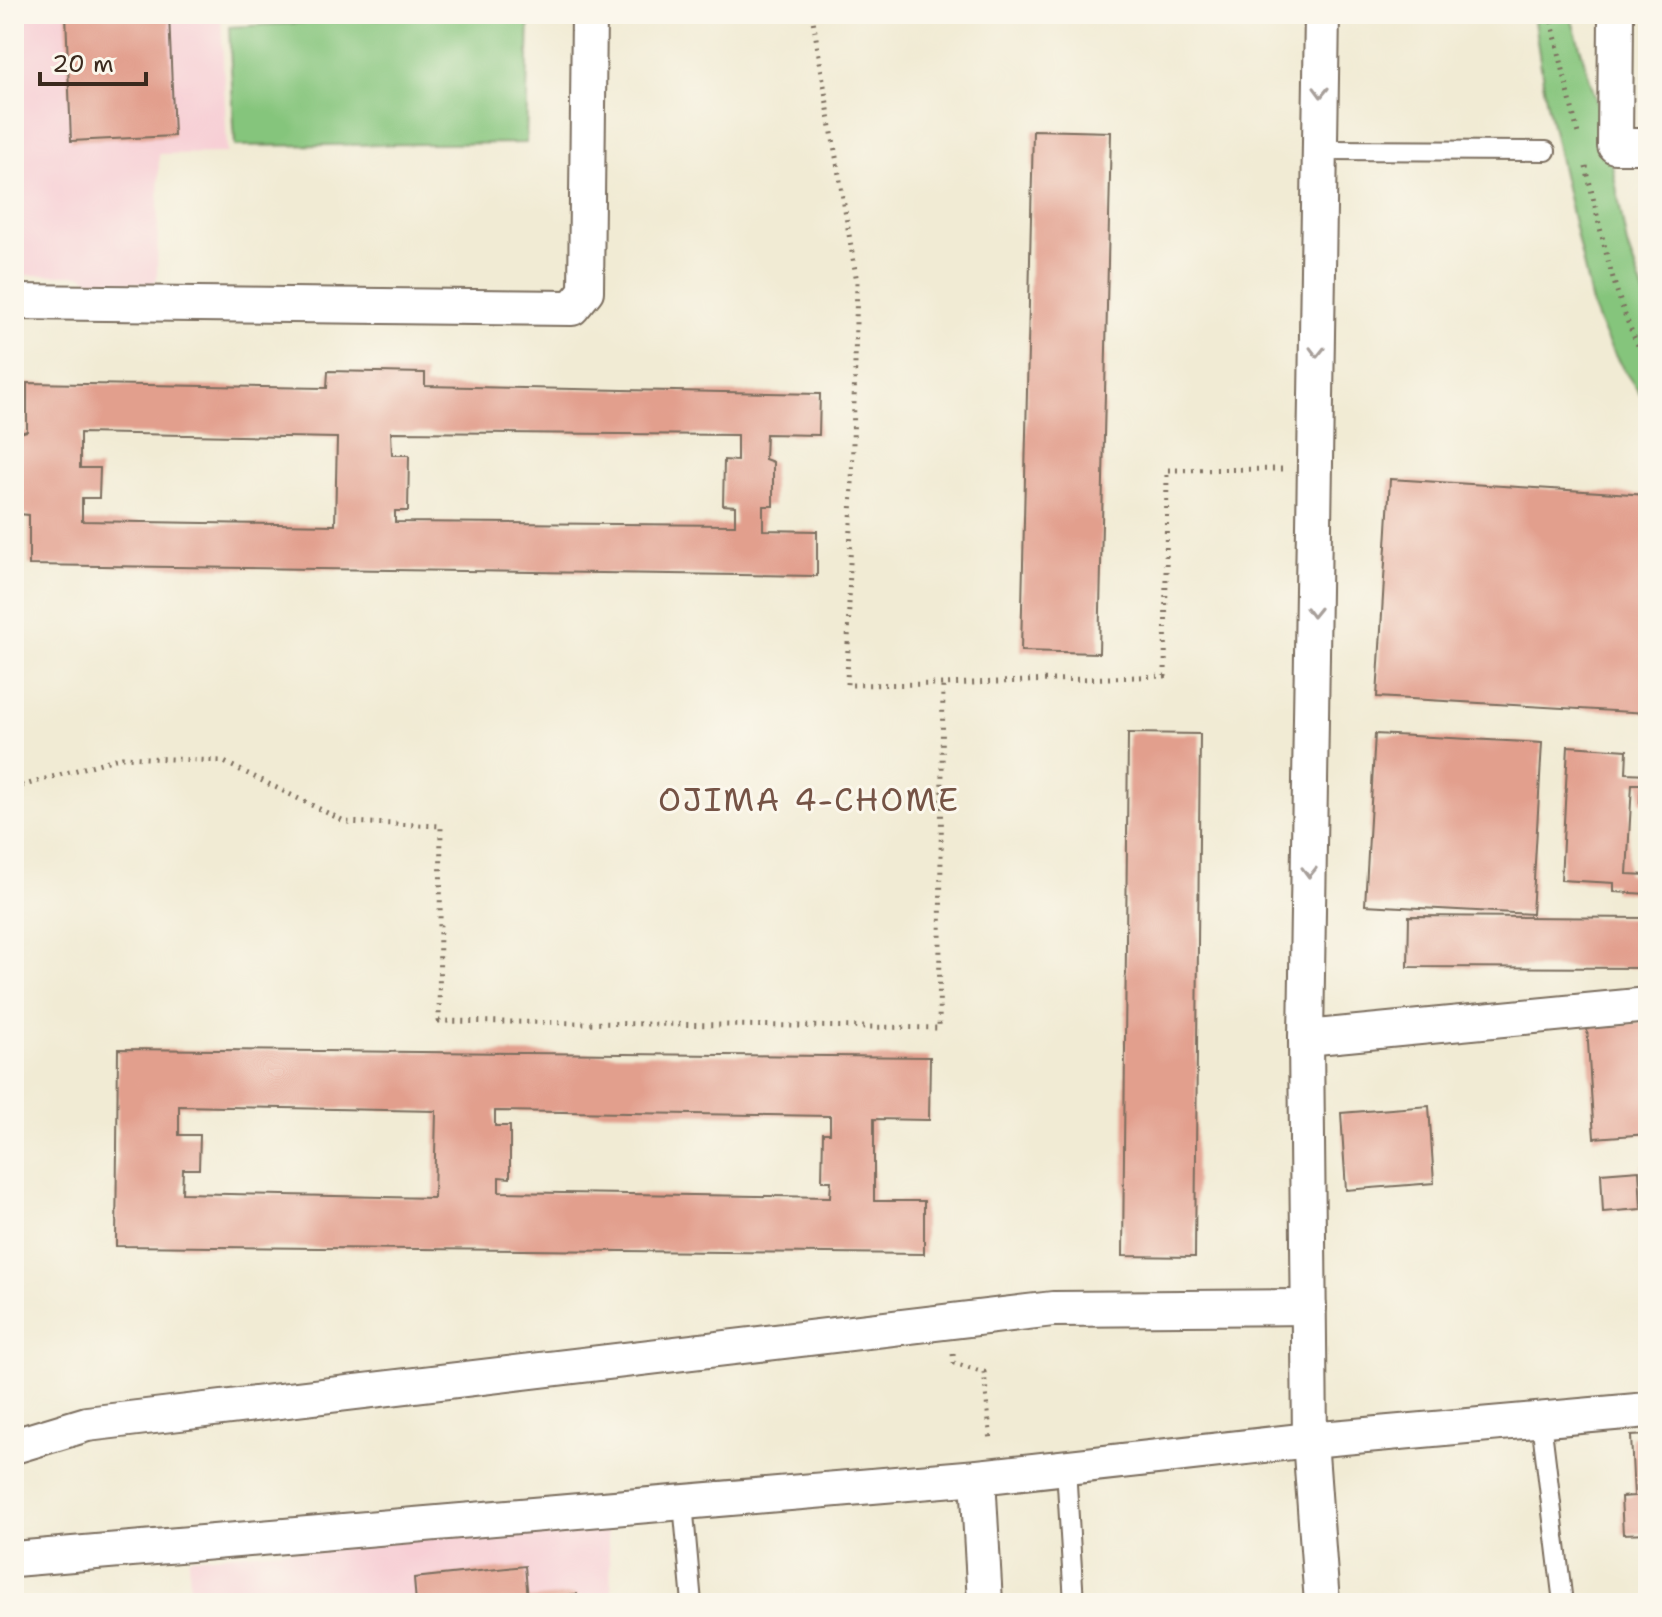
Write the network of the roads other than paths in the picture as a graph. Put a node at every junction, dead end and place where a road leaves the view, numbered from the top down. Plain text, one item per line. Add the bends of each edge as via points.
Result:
1 (589, 14) edge
2 (1322, 14) edge
3 (1616, 14) edge
4 (1648, 146) edge
5 (1320, 150) junction
6 (1546, 151) dead end
7 (14, 302) edge
8 (1648, 1005) edge
9 (1306, 1038) junction
10 (1309, 1307) junction
11 (1648, 1410) edge
12 (1541, 1421) junction
13 (1310, 1440) junction
14 (14, 1446) edge
15 (1066, 1467) junction
16 (986, 1476) junction
17 (683, 1503) junction
18 (14, 1559) edge
19 (692, 1603) edge
20 (985, 1603) edge
21 (1074, 1603) edge
22 (1322, 1603) edge
23 (1563, 1603) edge

1 - 7 street via 586,291 572,308
2 -> 5 street
3 - 4 street via 1615,146
5 - 6 lane
5 -> 9 street
8 - 9 street
9 - 10 street
10 - 13 street
10 - 14 street via 1053,1309 87,1424
11 - 12 street
12 - 13 street
12 - 23 lane
13 - 15 street
13 - 22 street
15 - 16 street
15 - 21 lane
16 - 17 street
16 - 20 street
17 - 18 street
17 - 19 lane

